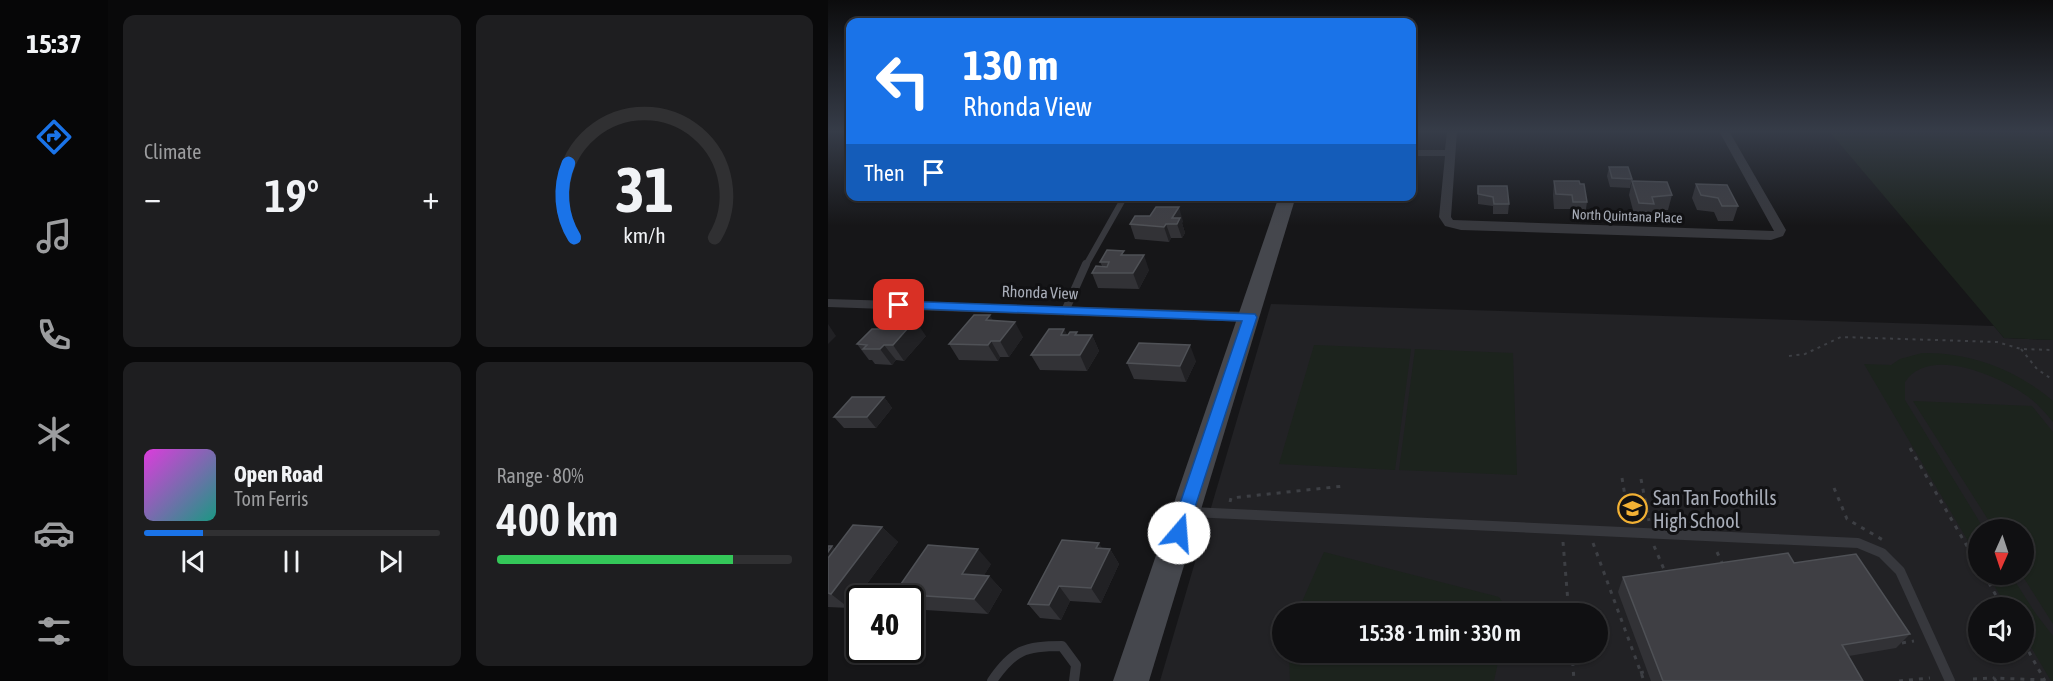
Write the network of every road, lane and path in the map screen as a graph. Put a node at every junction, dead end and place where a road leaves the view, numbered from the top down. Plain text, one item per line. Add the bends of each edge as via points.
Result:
1 (1449, 163) edge
2 (1742, 163) edge
3 (1122, 201) edge
4 (1286, 201) edge
5 (828, 303) edge
6 (1065, 311) junction
7 (1250, 317) junction
8 (2021, 349) junction
9 (2053, 350) edge
10 (1789, 356) dead end
11 (2053, 380) edge
12 (1911, 448) dead end
13 (1622, 478) dead end
14 (1641, 479) dead end
15 (1344, 486) dead end
16 (1834, 488) dead end
17 (1644, 497) junction
18 (1230, 502) dead end
19 (1185, 512) junction
20 (1649, 521) dead end
21 (1563, 541) dead end
22 (1593, 543) dead end
23 (1888, 544) dead end
24 (1654, 546) dead end
25 (1968, 548) edge
26 (1716, 552) dead end
27 (1727, 573) edge
28 (1670, 582) edge
29 (1568, 603) edge
30 (1914, 641) dead end
31 (1893, 644) edge
32 (2034, 661) edge
33 (1573, 663) edge
34 (1647, 671) dead end
35 (1640, 672) junction
36 (1930, 678) dead end
37 (1972, 680) edge
38 (1995, 680) edge
39 (992, 681) edge
40 (1074, 681) edge
41 (1131, 681) edge
42 (1574, 681) edge
43 (1644, 681) edge
44 (1899, 681) edge
45 (1950, 681) edge
46 (2045, 681) edge

1 - 2 street, North Quintana Place via 1445,217 1449,223 1461,226 1771,236 1779,233
3 - 6 lane via 1089,258
4 - 7 street
5 - 6 street, Rhonda View
6 - 7 street, Rhonda View
7 - 19 street
8 - 9 path
8 - 10 path via 1997,342 1841,337 1825,341 1807,355
8 - 11 path via 2037,369
12 - 25 path
13 - 17 path via 1625,496
14 - 17 path
15 - 18 path via 1231,498
16 - 23 path via 1847,519
17 - 20 path
19 - 41 street
19 - 45 lane via 1858,543 1885,554 1900,571
21 - 29 path
22 - 35 path
24 - 28 path
26 - 27 path
30 - 31 path
32 - 46 path
33 - 42 path
34 - 35 path
35 - 43 path
36 - 44 path
37 - 38 path
38 - 46 path
39 - 40 lane via 1006,660 1031,645 1062,646 1076,665

